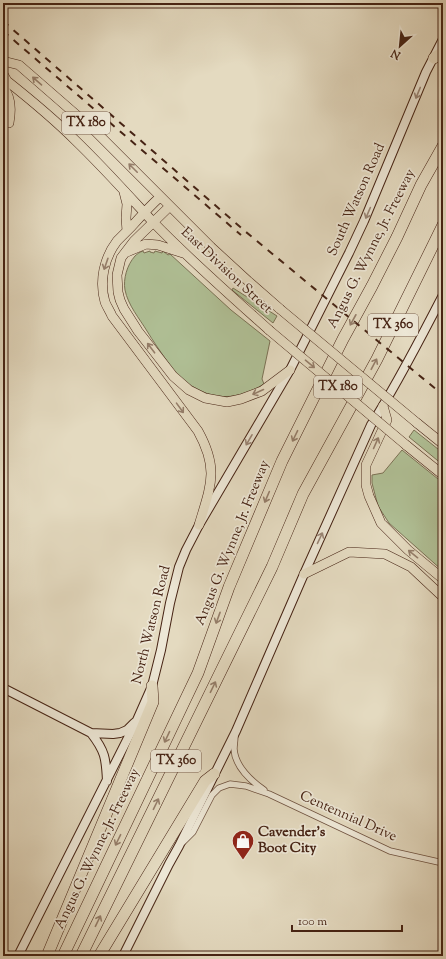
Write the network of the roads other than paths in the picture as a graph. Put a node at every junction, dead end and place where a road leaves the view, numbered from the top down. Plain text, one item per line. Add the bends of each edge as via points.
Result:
1 (443, 39) edge
2 (438, 55) edge
3 (3, 61) edge
4 (3, 74) edge
5 (3, 88) edge
6 (9, 123) dead end
7 (443, 146) edge
8 (123, 188) junction
9 (160, 196) junction
10 (170, 206) junction
11 (145, 212) junction
12 (153, 222) junction
13 (443, 225) edge
14 (127, 231) junction
15 (124, 254) junction
16 (186, 254) junction
17 (443, 295) edge
18 (290, 370) junction
19 (383, 406) junction
20 (443, 444) edge
21 (443, 475) edge
22 (199, 524) junction
23 (304, 574) junction
24 (443, 579) edge
25 (443, 598) edge
26 (152, 686) junction
27 (3, 688) edge
28 (137, 720) junction
29 (236, 731) junction
30 (91, 733) junction
31 (214, 774) junction
32 (106, 781) junction
33 (269, 794) junction
34 (180, 846) junction
35 (443, 863) edge
36 (18, 956) edge
37 (47, 956) edge
38 (63, 956) edge
39 (81, 956) edge
40 (99, 956) edge
41 (123, 956) edge

1 - 2 main road, South Watson Road
2 -> 18 main road, South Watson Road via 426,72 364,221
9 -> 3 main road, East Division Street / TX 180 via 96,132 53,94 19,65
4 - 8 main road, East Division Street / TX 180
5 - 6 main road via 9,101
7 -> 38 highway, Angus G. Wynne, Jr. Freeway / TX 360 via 342,339 282,461 229,587 198,673
8 - 11 main road, East Division Street / TX 180
8 - 14 main road via 127,204
9 - 10 main road, East Division Street / TX 180
9 - 11 main road
10 - 12 main road
10 - 20 main road, East Division Street / TX 180, bridge via 280,309
11 - 12 main road, East Division Street / TX 180
11 - 14 main road
12 - 15 main road
12 - 16 main road, East Division Street / TX 180
39 -> 13 highway, TX 360 via 272,567 303,494 376,359
14 -> 22 main road via 111,250 103,271 103,292 112,316 120,328 186,414 204,442 211,464 211,480
15 - 16 main road via 146,244
18 -> 15 main road via 262,391 227,402 205,398 190,390 173,376 138,331 120,300 118,276
16 -> 21 main road, East Division Street / TX 180, bridge via 269,330
17 - 19 main road
18 -> 22 main road, North Watson Road
23 -> 19 main road via 369,430
24 -> 19 main road via 381,523 368,496 366,465 386,420
22 - 26 main road, North Watson Road via 179,567
23 - 25 main road via 349,552 385,554 411,567
23 - 29 main road
26 - 28 main road, North Watson Road
26 - 37 highway via 153,702
27 - 30 main road
28 - 30 main road via 120,733
28 - 32 main road, North Watson Road
29 - 31 main road
29 - 33 street, Centennial Drive via 234,750 239,764 253,782
30 - 32 main road via 105,757
31 - 34 main road
31 - 40 highway via 205,782
32 - 36 main road, North Watson Road
33 - 34 street, Centennial Drive via 246,786 230,784 219,788 212,795 193,832
33 - 35 street, Centennial Drive via 390,851
34 - 41 main road

